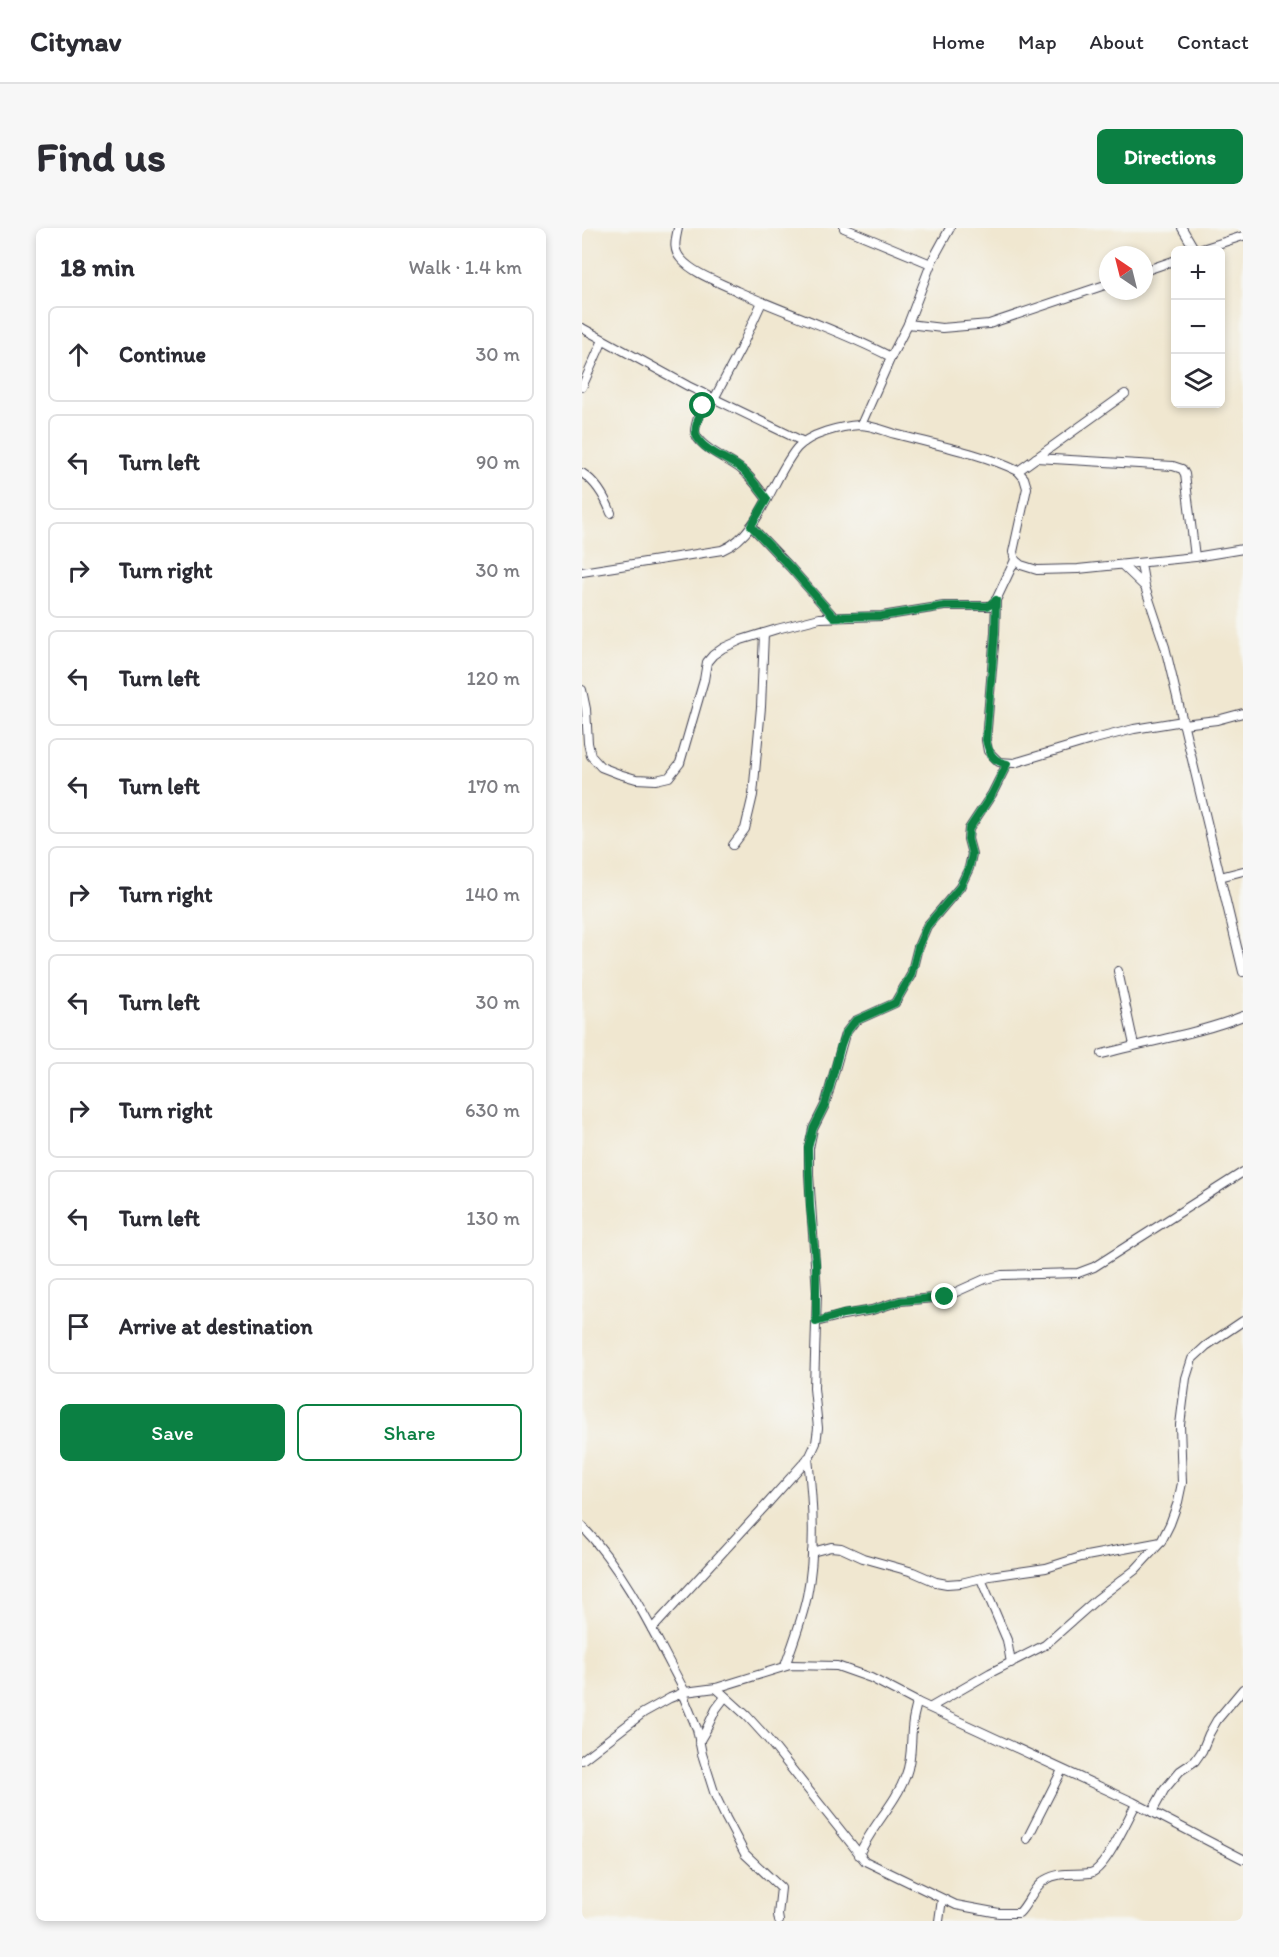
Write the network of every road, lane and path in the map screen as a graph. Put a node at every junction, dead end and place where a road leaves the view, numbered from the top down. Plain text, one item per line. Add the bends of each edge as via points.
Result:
1 (678, 228) edge
2 (844, 228) edge
3 (950, 228) edge
4 (1182, 228) edge
5 (1243, 236) edge
6 (1194, 246) edge
7 (1210, 246) edge
8 (1171, 262) edge
9 (931, 264) junction
10 (1153, 268) edge
11 (1099, 287) edge
12 (762, 302) junction
13 (908, 324) junction
14 (582, 328) edge
15 (603, 340) junction
16 (891, 357) junction
17 (582, 387) edge
18 (705, 394) junction
19 (1125, 394) dead end
20 (714, 399) junction
21 (861, 425) junction
22 (804, 442) junction
23 (1036, 458) junction
24 (1018, 471) junction
25 (582, 473) edge
26 (767, 499) junction
27 (611, 513) dead end
28 (751, 526) junction
29 (1243, 549) edge
30 (1195, 557) junction
31 (1015, 560) junction
32 (1141, 564) junction
33 (1122, 565) junction
34 (582, 572) edge
35 (1145, 588) junction
36 (996, 600) junction
37 (834, 617) junction
38 (764, 633) junction
39 (582, 690) edge
40 (1243, 713) edge
41 (1183, 723) junction
42 (1007, 764) junction
43 (733, 845) dead end
44 (1243, 871) edge
45 (1220, 877) junction
46 (1118, 971) dead end
47 (1243, 972) edge
48 (1243, 1016) edge
49 (1134, 1045) junction
50 (1102, 1054) dead end
51 (1243, 1172) edge
52 (1243, 1321) edge
53 (816, 1322) junction
54 (808, 1458) junction
55 (582, 1526) edge
56 (1161, 1542) junction
57 (812, 1552) junction
58 (981, 1579) junction
59 (651, 1629) junction
60 (1011, 1663) junction
61 (785, 1666) junction
62 (716, 1688) junction
63 (1243, 1689) edge
64 (683, 1693) junction
65 (725, 1697) junction
66 (917, 1702) junction
67 (931, 1707) junction
68 (699, 1742) junction
69 (582, 1760) edge
70 (1062, 1770) junction
71 (1136, 1804) junction
72 (1152, 1812) junction
73 (1027, 1839) dead end
74 (859, 1855) junction
75 (1243, 1859) edge
76 (942, 1899) junction
77 (779, 1921) edge
78 (939, 1921) edge

1 - 12 street via 676,251 689,266
2 - 9 street
3 - 9 street
4 - 6 street
5 - 7 street
8 - 10 street
9 - 13 street
11 - 13 street via 989,324 942,328
12 - 16 street
12 - 20 street
13 - 16 street
14 - 15 street
15 - 17 street
15 - 18 street
16 - 21 street
18 - 20 street
18 - 26 street via 695,429 697,437 750,476
19 - 23 street
20 - 22 street
21 - 22 street via 832,430
21 - 24 street
22 - 26 street
23 - 24 street
23 - 30 street via 1179,467 1185,474
24 - 31 street via 1027,488 1013,552
25 - 27 street via 602,494
26 - 28 street
28 - 34 street via 739,541 722,550
28 - 37 street
29 - 30 street
30 - 32 street
31 - 33 street via 1037,570
31 - 36 street
32 - 33 street
32 - 35 street
33 - 35 street
35 - 41 street via 1165,647
36 - 37 street via 988,606 945,606 882,616
36 - 42 street via 986,740 992,757
37 - 38 street
38 - 39 street via 723,648 707,662 680,764 669,777 636,779 601,767 591,756
38 - 43 street via 753,795 745,829
40 - 41 street
41 - 42 street via 1134,729
41 - 45 street
42 - 53 street via 969,829 969,868 960,887 927,926 911,975 895,1003 855,1021 841,1045 825,1105 808,1148 817,1273
44 - 45 street
45 - 47 street
46 - 49 street
48 - 49 street
49 - 50 street
51 - 53 street via 1094,1267 1078,1273 1002,1275 945,1297 900,1301
52 - 56 street via 1192,1359 1180,1425 1182,1483
53 - 54 street via 814,1388 818,1428
54 - 57 street
54 - 59 street
55 - 59 street via 622,1575
56 - 58 street
56 - 60 street via 1135,1570 1045,1645
57 - 58 street via 841,1548 947,1584
57 - 61 street via 807,1594
58 - 60 street via 1007,1640
59 - 64 street
60 - 67 street
61 - 62 street
61 - 66 street via 837,1666 871,1678
62 - 64 street
62 - 65 street
63 - 72 street via 1217,1720 1195,1761 1180,1771
64 - 68 street
64 - 69 street via 655,1705
65 - 68 street
65 - 74 street via 773,1745
66 - 67 street
66 - 74 street via 906,1775
67 - 70 street
68 - 77 street via 715,1795 740,1844 750,1860 781,1888
70 - 71 street
70 - 73 street
71 - 72 street
71 - 76 street via 1097,1870 1065,1873 1043,1881 1019,1913 999,1913
72 - 75 street
74 - 76 street
76 - 78 street

